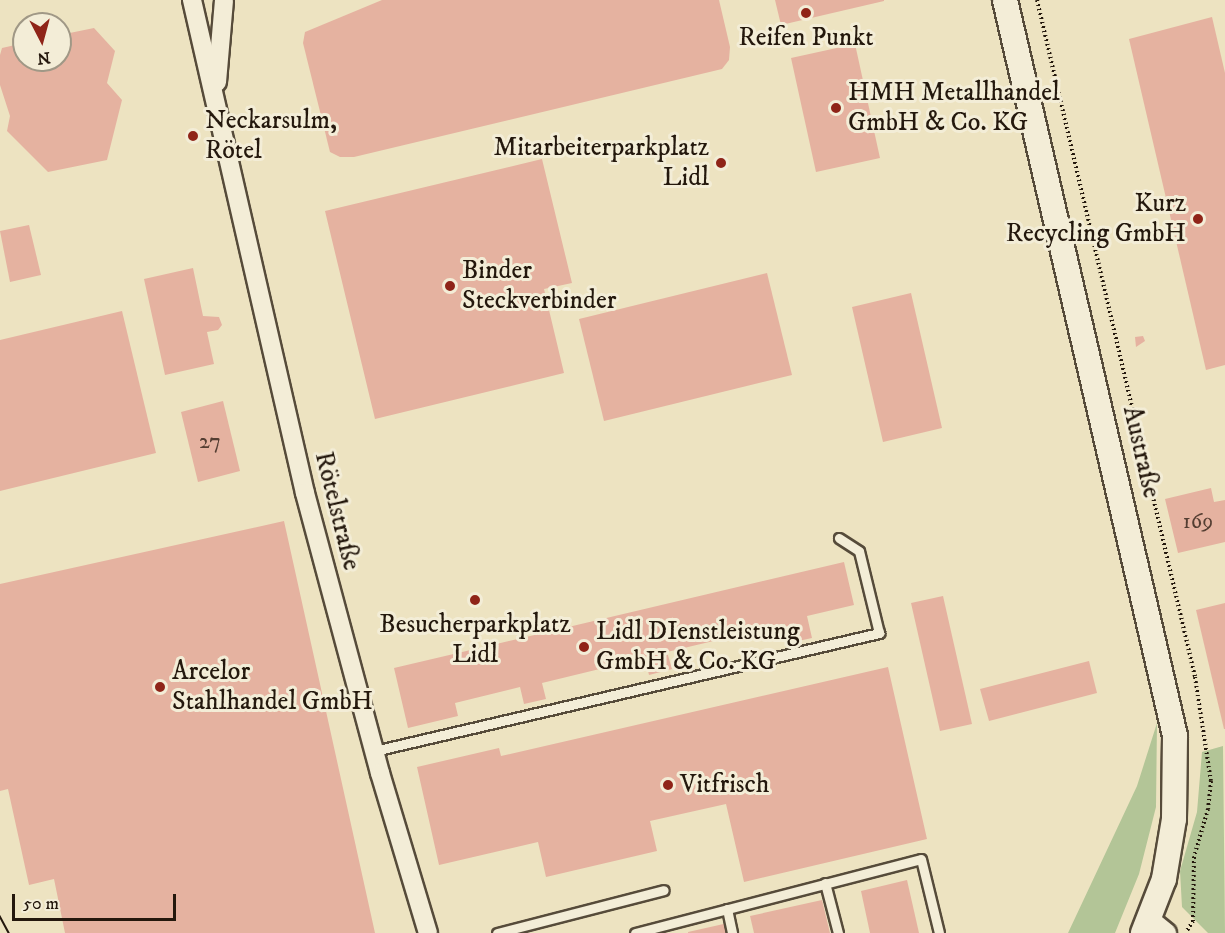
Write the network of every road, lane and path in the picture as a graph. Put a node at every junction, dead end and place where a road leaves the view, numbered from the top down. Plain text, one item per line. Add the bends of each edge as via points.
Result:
1 (192, 0) edge
2 (197, 0) edge
3 (1005, 0) edge
4 (1037, 0) edge
5 (225, 1) edge
6 (216, 96) junction
7 (839, 538) dead end
8 (374, 751) junction
9 (825, 883) junction
10 (664, 890) dead end
11 (727, 909) junction
12 (1153, 928) edge
13 (652, 931) edge
14 (428, 933) edge
15 (497, 933) edge
16 (635, 933) edge
17 (732, 933) edge
18 (838, 933) edge
19 (939, 933) edge
20 (1186, 933) edge

1 - 6 street, Rötelstraße
2 - 5 street
3 - 12 main road, Austraße via 1174,736 1174,819
4 - 20 path via 1195,677 1211,782 1208,809 1194,857 1193,921
5 - 6 street, Rötelstraße
6 - 8 street, Rötelstraße via 305,493
7 - 8 lane via 859,551 879,633
8 - 14 street, Rötelstraße
9 - 11 lane
9 - 18 lane
9 - 19 lane via 921,859
10 - 15 lane
11 - 13 lane
11 - 17 lane
13 - 16 lane

